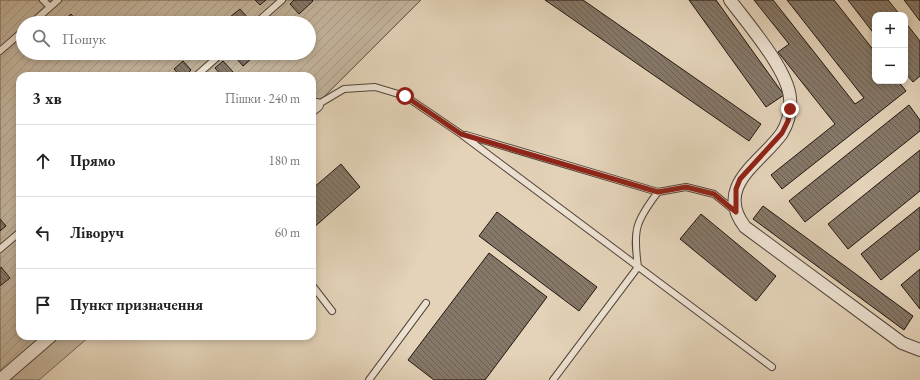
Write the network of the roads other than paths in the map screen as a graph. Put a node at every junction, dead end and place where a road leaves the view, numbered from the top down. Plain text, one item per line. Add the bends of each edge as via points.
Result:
1 (43, 0) edge
2 (58, 0) edge
3 (282, 0) edge
4 (730, 0) edge
5 (50, 7) junction
6 (40, 16) edge
7 (264, 16) edge
8 (16, 36) edge
9 (0, 51) edge
10 (214, 60) edge
11 (201, 72) edge
12 (316, 106) edge
13 (461, 134) junction
14 (658, 192) junction
15 (736, 212) junction
16 (16, 235) edge
17 (0, 249) edge
18 (638, 267) junction
19 (316, 290) edge
20 (426, 303) dead end
21 (332, 311) dead end
22 (46, 340) edge
23 (920, 350) edge
24 (772, 367) dead end
25 (0, 380) edge
26 (369, 380) edge
27 (553, 380) edge

1 - 5 lane
2 - 5 lane
3 - 7 lane
4 - 15 street via 780,70 790,97 788,121 782,133 740,179 736,189
5 - 6 lane
8 - 9 lane
10 - 11 lane
12 - 13 lane via 344,90 375,87 405,96
13 - 14 lane
13 - 18 lane
14 - 15 lane via 686,187 714,194
14 - 18 lane via 641,214 635,240
15 - 23 street via 751,231 902,343
16 - 17 lane
18 - 24 lane
18 - 27 lane
19 - 21 lane
20 - 26 lane
22 - 25 street

